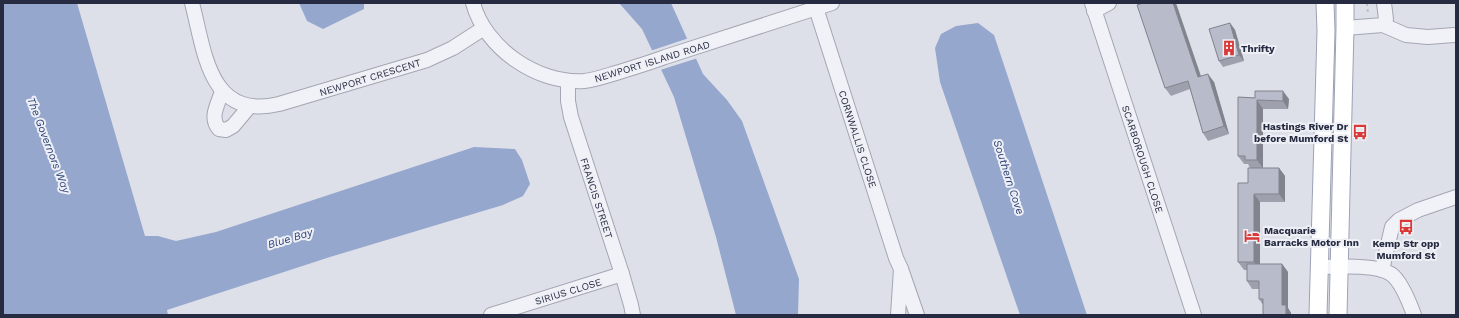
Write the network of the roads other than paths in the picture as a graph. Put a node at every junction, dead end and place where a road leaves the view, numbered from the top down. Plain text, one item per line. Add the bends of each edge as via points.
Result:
1 (192, 3) edge
2 (473, 3) edge
3 (832, 3) edge
4 (1109, 3) edge
5 (1325, 3) edge
6 (1344, 3) edge
7 (1384, 3) edge
8 (1093, 7) edge
9 (816, 8) junction
10 (1383, 25) junction
11 (484, 28) junction
12 (1345, 28) junction
13 (1454, 34) dead end
14 (568, 81) junction
15 (222, 91) junction
16 (249, 107) junction
17 (1456, 197) edge
18 (1320, 267) junction
19 (1338, 268) junction
20 (901, 269) junction
21 (1382, 270) junction
22 (622, 274) junction
23 (491, 315) edge
24 (633, 315) edge
25 (898, 315) edge
26 (917, 315) edge
27 (1194, 315) edge
28 (1318, 315) edge
29 (1338, 315) edge
30 (1414, 315) edge

1 - 15 street, NEWPORT CRESCENT via 213,77
2 - 11 street, NEWPORT ISLAND ROAD
3 - 9 street, NEWPORT ISLAND ROAD
4 - 8 street
5 - 18 main road
6 - 12 main road
7 - 10 street via 1386,19
8 - 27 street, SCARBOROUGH CLOSE
9 - 14 street, NEWPORT ISLAND ROAD via 604,77
9 - 20 street, CORNWALLIS CLOSE
10 - 12 street
10 - 13 street via 1406,35 1428,37
11 - 14 street, NEWPORT ISLAND ROAD via 495,43 528,68
11 - 16 street, NEWPORT CRESCENT via 453,48 427,60 265,108
12 - 19 main road
14 - 22 street, FRANCIS STREET via 571,116
15 - 16 street, NEWPORT CRESCENT via 234,101
15 - 16 street via 214,116 214,124 219,129 226,130 233,126
17 - 21 street via 1418,210 1399,220 1392,227
18 - 19 street
18 - 28 main road
19 - 21 street
19 - 29 main road
20 - 25 street, CORNWALLIS CLOSE
20 - 26 street, CORNWALLIS CLOSE
21 - 30 street via 1396,279
22 - 23 street, SIRIUS CLOSE
22 - 24 street, FRANCIS STREET

